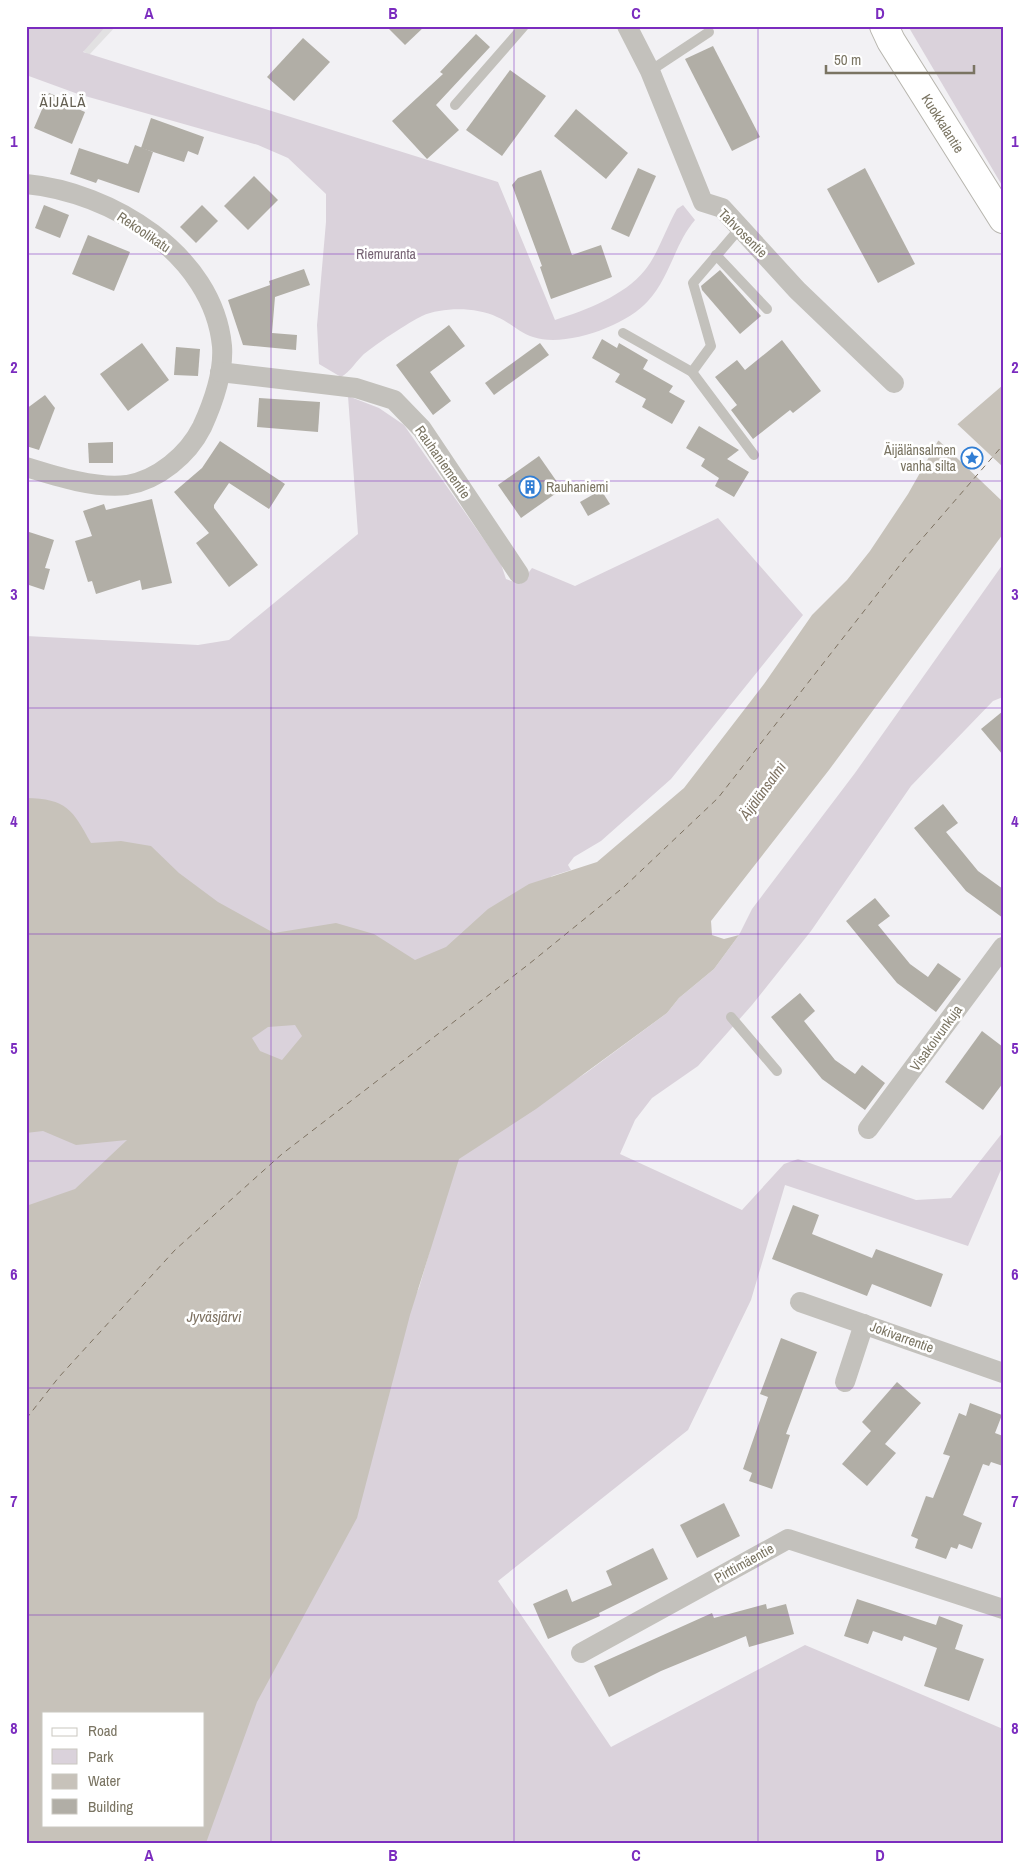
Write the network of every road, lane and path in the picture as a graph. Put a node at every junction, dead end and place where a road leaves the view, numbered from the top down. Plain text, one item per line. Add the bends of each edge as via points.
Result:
1 (524, 26) edge
2 (627, 26) edge
3 (884, 26) edge
4 (709, 32) dead end
5 (650, 71) junction
6 (455, 105) dead end
7 (26, 184) edge
8 (1003, 220) edge
9 (740, 228) junction
10 (716, 255) junction
11 (767, 309) dead end
12 (623, 333) dead end
13 (220, 372) junction
14 (692, 372) junction
15 (894, 383) dead end
16 (754, 455) dead end
17 (26, 467) edge
18 (520, 574) dead end
19 (1003, 948) edge
20 (731, 1017) dead end
21 (777, 1071) dead end
22 (868, 1129) dead end
23 (800, 1302) dead end
24 (864, 1324) junction
25 (1003, 1373) edge
26 (845, 1382) dead end
27 (1003, 1609) edge
28 (581, 1654) dead end

1 - 6 lane
2 - 5 street, Tahvosentie
3 - 8 main road, Kuokkalantie
4 - 5 lane
5 - 9 street, Tahvosentie via 703,202 722,208
7 - 13 street, Rekoolikatu via 66,192 126,217 175,252 194,274 208,298 222,347
9 - 10 lane
9 - 15 street, Tahvosentie via 797,290
10 - 11 lane
10 - 14 lane via 693,283 711,346
12 - 14 lane
13 - 17 street, Rekoolikatu via 210,410 197,437 177,460 152,477 126,485 90,483
13 - 18 street, Rauhaniementie via 356,388 394,400 422,429
14 - 16 lane
19 - 22 street, Visakoivunkuja
20 - 21 lane
23 - 24 street, Jokivarrentie
24 - 25 street, Jokivarrentie
24 - 26 street
27 - 28 street, Pirttimäentie via 788,1539

